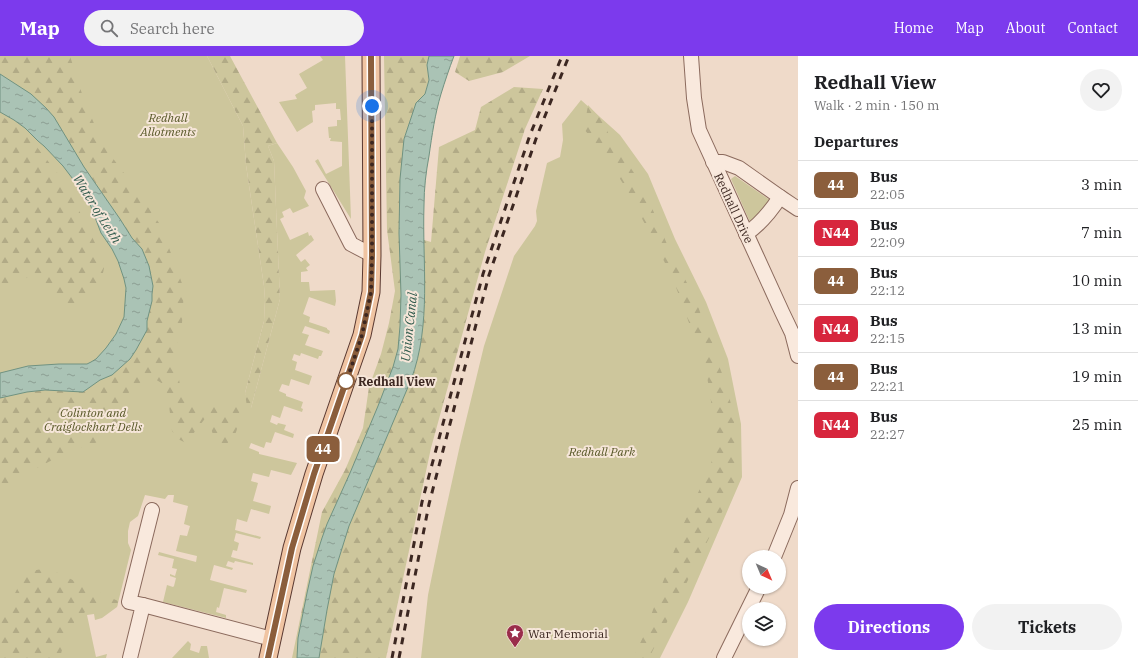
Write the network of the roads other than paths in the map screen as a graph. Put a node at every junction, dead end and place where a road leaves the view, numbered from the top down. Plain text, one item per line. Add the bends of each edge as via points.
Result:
1 (371, 56) edge
2 (692, 56) edge
3 (713, 162) junction
4 (323, 189) dead end
5 (780, 197) junction
6 (798, 209) edge
7 (746, 234) junction
8 (372, 255) junction
9 (798, 356) edge
10 (798, 488) edge
11 (152, 510) dead end
12 (777, 550) edge
13 (756, 594) edge
14 (143, 605) junction
15 (272, 639) junction
16 (130, 658) edge
17 (268, 658) edge
18 (724, 658) edge

1 - 8 main road
2 - 3 street, Redhall Drive via 699,130
3 - 5 street via 723,162 739,168
3 - 7 street, Redhall Drive
4 - 8 street via 351,244
5 - 6 street
5 - 7 street via 754,229
7 - 9 street, Redhall Drive via 792,333
8 - 15 main road via 371,292 362,335 314,474 292,548
10 - 12 street via 792,515
11 - 14 street via 142,529 129,602
13 - 18 street
14 - 15 street
14 - 16 street
15 - 17 main road

